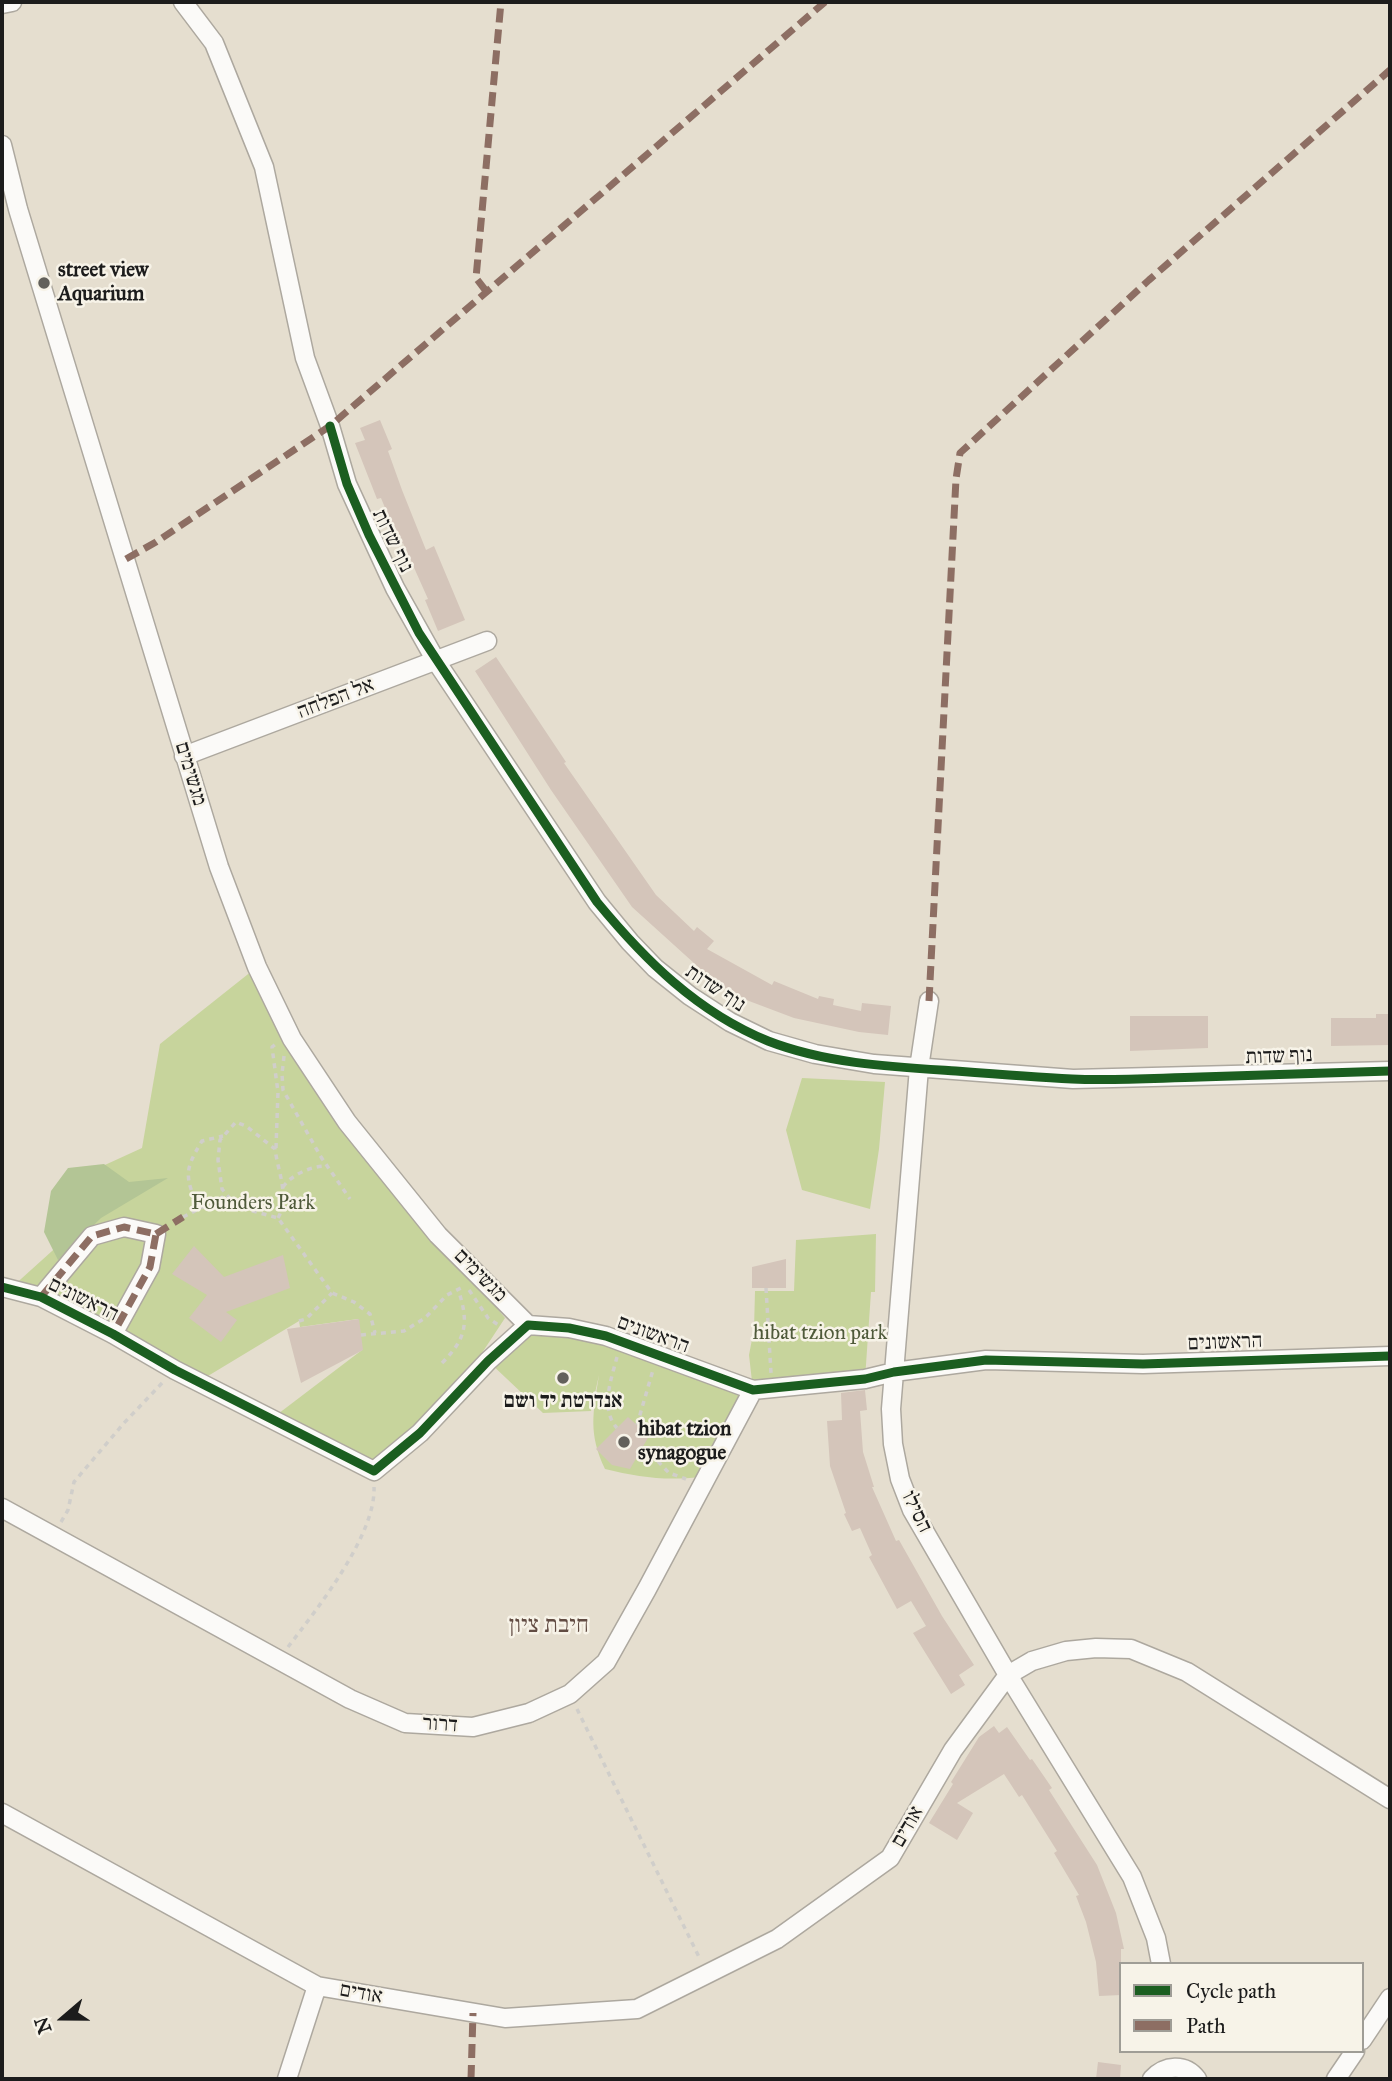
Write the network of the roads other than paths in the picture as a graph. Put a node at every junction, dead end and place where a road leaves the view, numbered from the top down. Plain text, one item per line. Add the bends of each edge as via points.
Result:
1 (12, 2) edge
2 (183, 2) edge
3 (2, 4) edge
4 (2, 145) edge
5 (487, 641) dead end
6 (436, 661) junction
7 (184, 756) junction
8 (929, 1001) dead end
9 (919, 1068) junction
10 (1390, 1071) edge
11 (2, 1287) edge
12 (41, 1297) junction
13 (528, 1325) junction
14 (113, 1334) junction
15 (1390, 1356) edge
16 (894, 1371) junction
17 (753, 1390) junction
18 (2, 1508) edge
19 (1008, 1675) junction
20 (1390, 1799) edge
21 (2, 1813) edge
22 (1161, 1962) edge
23 (317, 1986) junction
24 (1390, 1998) edge
25 (1364, 2037) edge
26 (1354, 2053) edge
27 (1175, 2059) edge
28 (287, 2079) edge
29 (1152, 2079) edge
30 (1197, 2079) edge
31 (1336, 2079) edge

1 - 3 street
2 - 6 street, נוף שדות via 214,43 264,167 305,358 347,484
4 - 7 street, מגשימים
5 - 6 street, אל הפלחה
6 - 7 street, אל הפלחה
6 - 9 street, נוף שדות via 597,902 655,968 730,1022 769,1041 815,1054
7 - 13 street, מגשימים via 257,967 292,1039 347,1122 438,1235
8 - 9 street, הסילו
9 - 10 street, נוף שדות via 1086,1079
9 - 16 street, הסילו
11 - 12 street, הראשונים
12 - 14 street, הראשונים
12 - 14 street via 92,1236 124,1227 156,1234 150,1268
13 - 14 street, הראשונים via 421,1433 373,1471
13 - 17 street, הראשונים via 569,1328 621,1341
15 - 16 street, הראשונים via 1143,1364 986,1360
16 - 17 street, הראשונים via 865,1379
16 - 19 street, הסילו via 891,1409 900,1479 912,1510
17 - 18 street, דרור via 606,1662 570,1695 529,1713 472,1727 405,1723 351,1699
19 - 20 street, אודים via 1032,1661 1066,1651 1131,1649 1187,1672
19 - 22 street, הסילו via 1132,1877 1153,1928
19 - 23 street, אודים via 953,1750 890,1858 777,1939 637,2009 505,2018
21 - 23 street, אודים
23 - 28 street
24 - 25 street
26 - 31 street
27 - 29 street
27 - 30 street

